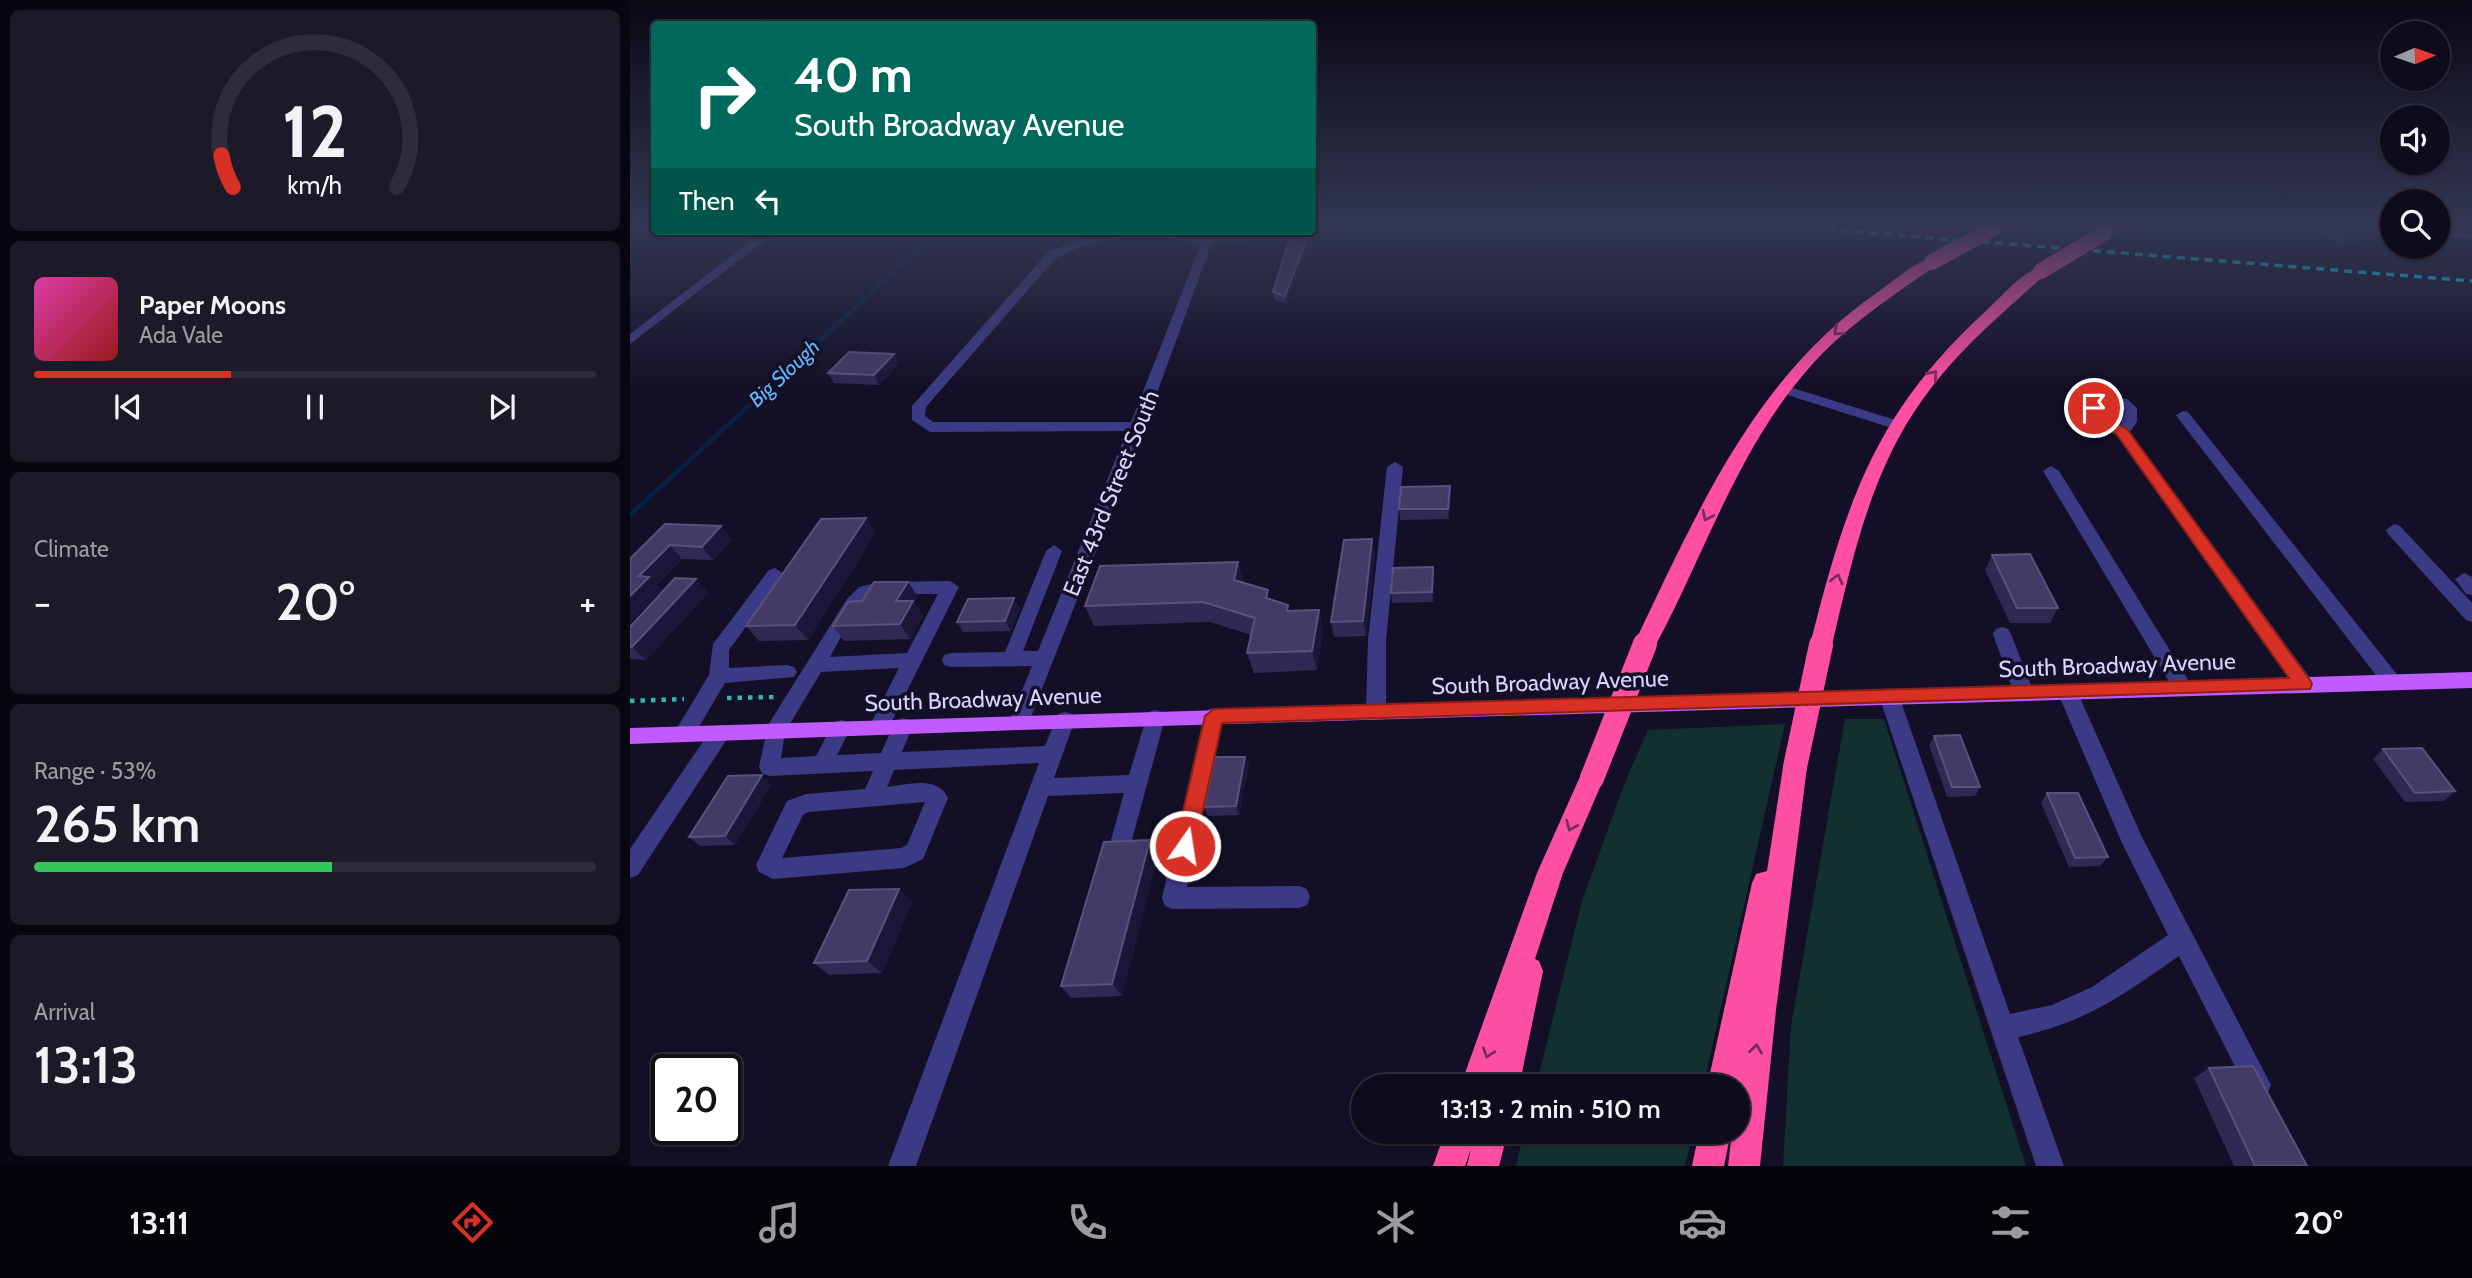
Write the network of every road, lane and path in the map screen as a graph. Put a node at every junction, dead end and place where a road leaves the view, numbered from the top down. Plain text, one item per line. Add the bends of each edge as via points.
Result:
1 (709, 279) edge
2 (1030, 279) edge
3 (1194, 279) edge
4 (1908, 279) edge
5 (2031, 279) edge
6 (630, 340) edge
7 (1783, 389) junction
8 (2183, 415) dead end
9 (1897, 425) junction
10 (1138, 426) junction
11 (2122, 432) dead end
12 (1395, 467) dead end
13 (2051, 471) dead end
14 (2394, 530) dead end
15 (1054, 551) dead end
16 (775, 574) dead end
17 (2472, 615) edge
18 (2002, 634) dead end
19 (1044, 658) junction
20 (1011, 659) junction
21 (913, 660) junction
22 (951, 660) dead end
23 (816, 665) junction
24 (788, 673) dead end
25 (719, 676) junction
26 (2472, 680) edge
27 (2392, 682) junction
28 (2304, 684) junction
29 (2182, 688) junction
30 (2067, 691) junction
31 (2024, 693) junction
32 (1889, 696) junction
33 (1376, 712) junction
34 (1214, 716) junction
35 (1156, 718) junction
36 (1065, 720) junction
37 (1019, 722) junction
38 (903, 726) junction
39 (878, 727) junction
40 (841, 729) junction
41 (775, 731) junction
42 (720, 733) junction
43 (684, 734) junction
44 (630, 736) edge
45 (1053, 754) junction
46 (888, 761) junction
47 (822, 764) junction
48 (1795, 767) junction
49 (1137, 784) junction
50 (1041, 787) junction
51 (872, 798) junction
52 (1122, 840) edge
53 (630, 868) edge
54 (1550, 873) junction
55 (1299, 897) dead end
56 (2184, 938) junction
57 (2002, 1028) junction
58 (1480, 1074) edge
59 (1506, 1074) edge
60 (1726, 1074) edge
61 (2267, 1103) edge
62 (1457, 1144) edge
63 (1489, 1144) edge
64 (1713, 1144) edge
65 (902, 1166) edge
66 (1449, 1166) edge
67 (1483, 1166) edge
68 (1708, 1166) edge
69 (1744, 1166) edge
70 (2050, 1166) edge

1 - 6 street
2 - 10 street via 919,406 917,417 930,427
3 - 10 street, East 43rd Street South
4 -> 7 highway, bridge via 1835,332
9 -> 5 highway, bridge via 1928,380
7 - 9 street
7 -> 54 highway, bridge via 1718,492 1644,644
8 - 27 street
48 -> 9 highway, bridge via 1844,552
10 - 19 street, East 43rd Street South
11 - 28 street
12 - 33 street via 1377,640
13 - 29 street
14 - 17 street
15 - 20 street
16 - 25 street via 720,649
18 - 31 street
19 - 20 street
19 - 37 street, East 43rd Street South
20 - 22 street
21 - 23 street
21 - 23 street via 950,587 865,592
21 - 39 street
23 - 41 street
24 - 25 street
25 - 43 street
26 - 27 main road, South Broadway Avenue
27 - 28 main road, South Broadway Avenue
28 - 29 main road, South Broadway Avenue
29 - 30 main road, South Broadway Avenue
30 - 31 main road, South Broadway Avenue
30 - 56 street via 2133,843
31 - 32 main road, South Broadway Avenue
32 - 33 main road, South Broadway Avenue
32 - 57 street
33 - 34 main road, South Broadway Avenue
34 - 35 main road, South Broadway Avenue
34 - 55 street via 1173,898
35 - 36 main road, South Broadway Avenue
35 - 49 street
36 - 37 main road, South Broadway Avenue
36 - 45 street
37 - 38 main road, South Broadway Avenue
38 - 39 main road, South Broadway Avenue
38 - 46 street
39 - 40 main road, South Broadway Avenue
40 - 41 main road, South Broadway Avenue
40 - 47 street
41 - 42 main road, South Broadway Avenue
41 - 47 street via 769,766
42 - 43 main road, South Broadway Avenue
42 - 53 street
43 - 44 main road, South Broadway Avenue
45 - 46 street
45 - 50 street
46 - 47 street
46 - 51 street
48 - 60 highway via 1749,954
69 -> 48 highway
49 - 50 street
49 - 52 street
50 - 65 street
51 - 51 street via 806,803 795,808 768,865 773,869 904,858 915,852 937,798 932,792
54 -> 58 highway
54 - 59 highway
56 - 57 street via 2101,996 2053,1017
56 - 61 street
57 - 70 street
62 - 66 highway
63 - 67 highway
64 - 68 highway

